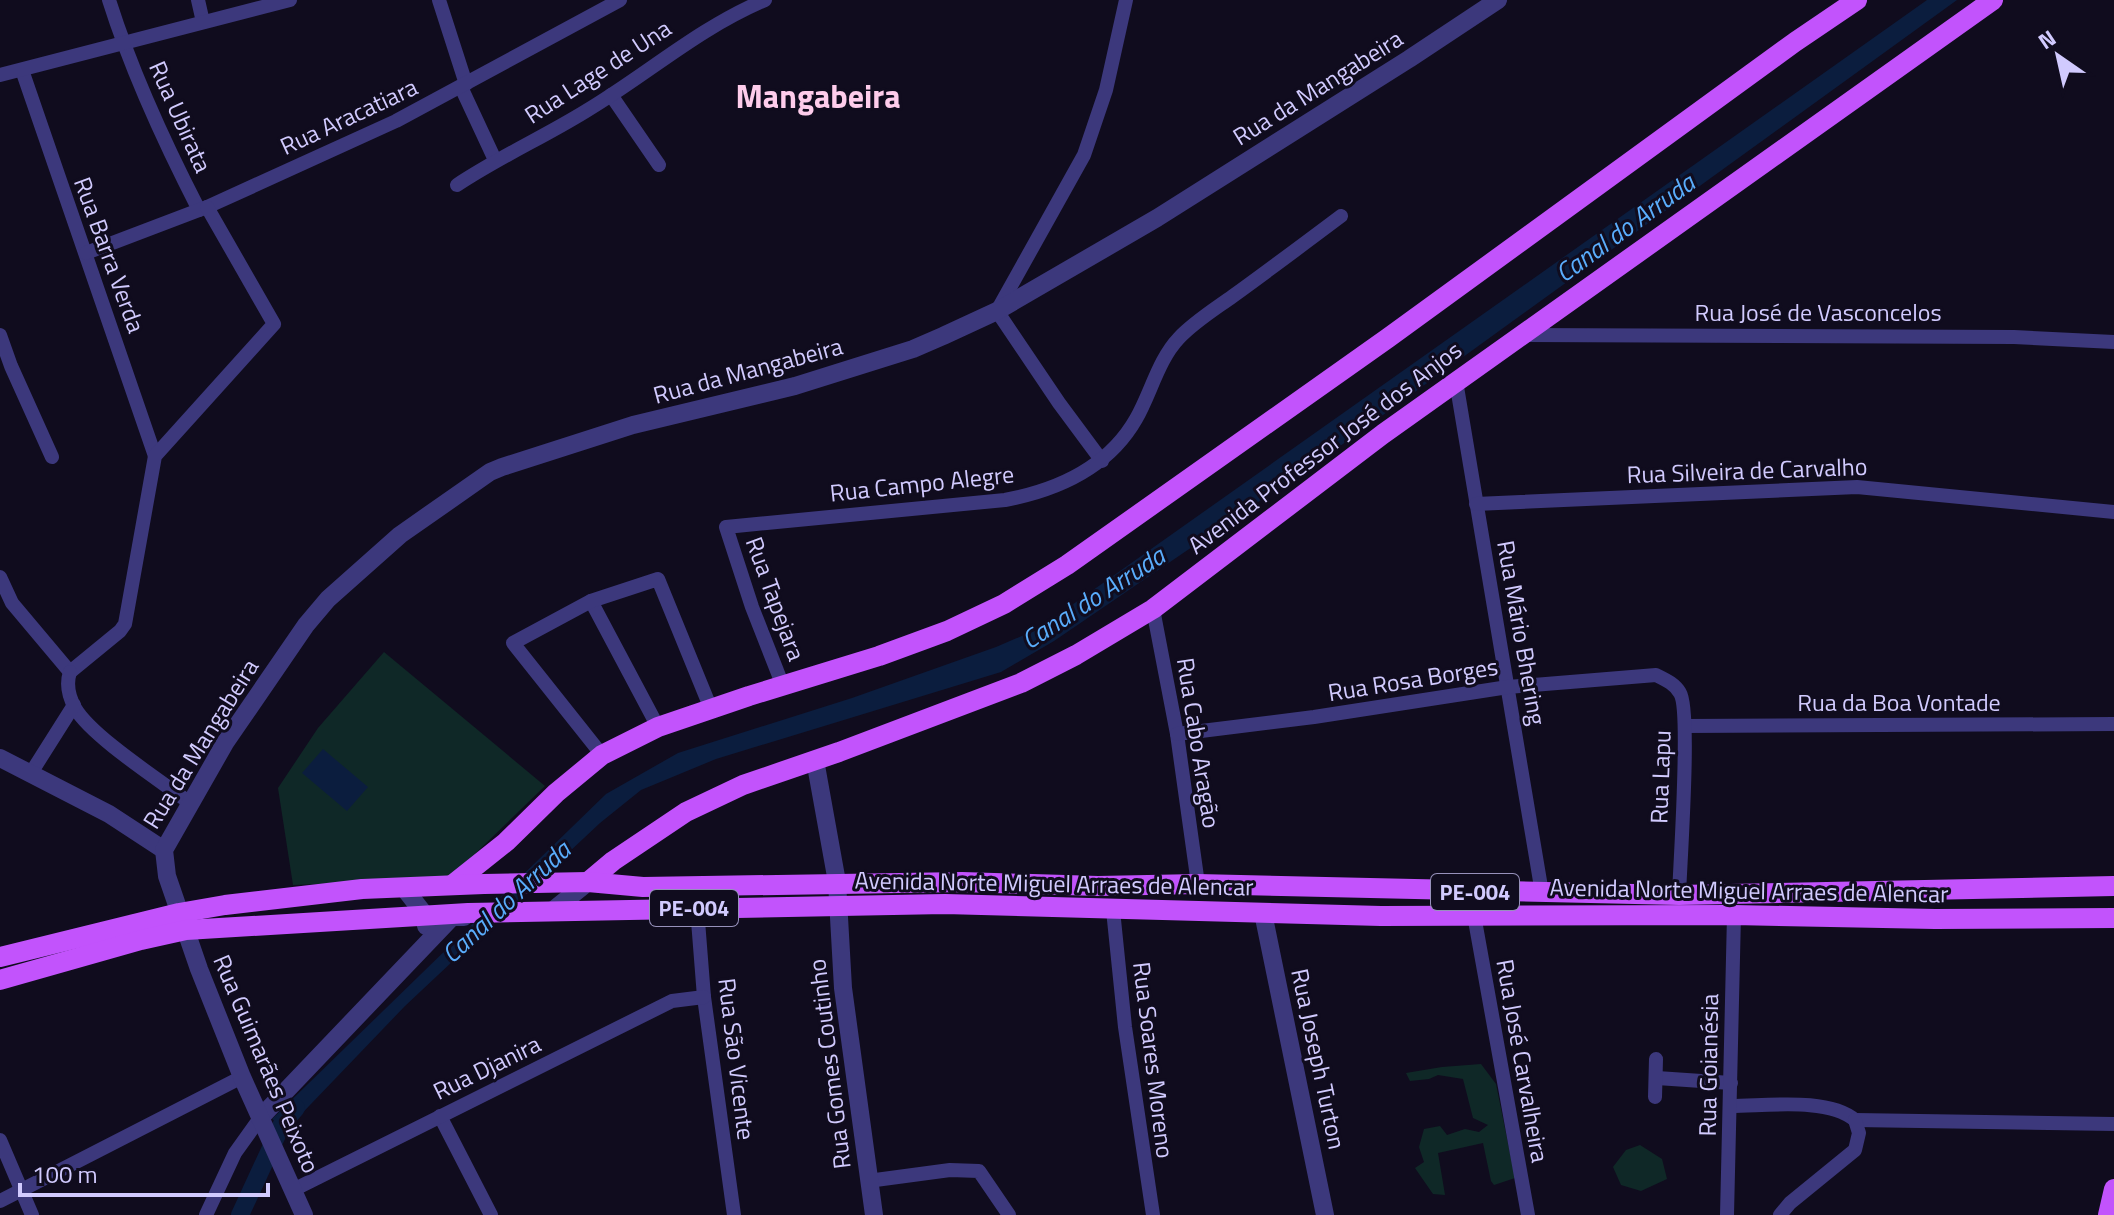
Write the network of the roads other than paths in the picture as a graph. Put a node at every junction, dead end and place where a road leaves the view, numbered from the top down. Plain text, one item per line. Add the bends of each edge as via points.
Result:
1 (109, 0) edge
2 (198, 0) edge
3 (290, 0) edge
4 (439, 0) edge
5 (620, 0) edge
6 (765, 0) edge
7 (1126, 0) edge
8 (1498, 0) edge
9 (1857, 0) edge
10 (1993, 0) edge
11 (203, 22) junction
12 (122, 42) junction
13 (22, 70) junction
14 (0, 75) edge
15 (463, 85) junction
16 (611, 95) junction
17 (495, 160) junction
18 (659, 165) dead end
19 (457, 185) dead end
20 (203, 208) junction
21 (1341, 216) dead end
22 (86, 253) junction
23 (997, 311) junction
24 (0, 335) edge
25 (1522, 335) junction
26 (2114, 342) edge
27 (1456, 381) junction
28 (155, 456) junction
29 (52, 457) dead end
30 (1102, 461) junction
31 (1476, 504) junction
32 (2114, 512) edge
33 (726, 527) joint
34 (0, 577) edge
35 (591, 601) junction
36 (1153, 609) junction
37 (70, 672) junction
38 (1656, 675) joint
39 (783, 686) junction
40 (1508, 687) junction
41 (74, 705) junction
42 (711, 709) junction
43 (2114, 724) edge
44 (1685, 726) junction
45 (658, 727) junction
46 (1177, 734) junction
47 (602, 755) junction
48 (0, 758) edge
49 (815, 760) junction
50 (31, 773) junction
51 (190, 803) junction
52 (506, 842) junction
53 (636, 845) junction
54 (164, 850) junction
55 (590, 880) junction
56 (837, 882) junction
57 (1198, 884) junction
58 (452, 885) junction
59 (2114, 886) edge
60 (643, 887) junction
61 (404, 888) junction
62 (1542, 893) junction
63 (1679, 895) junction
64 (838, 906) junction
65 (697, 908) junction
66 (1113, 910) junction
67 (551, 912) junction
68 (1263, 913) junction
69 (425, 915) junction
70 (460, 915) junction
71 (1474, 915) junction
72 (1734, 915) junction
73 (2114, 918) edge
74 (182, 922) junction
75 (428, 941) junction
76 (0, 957) edge
77 (0, 980) edge
78 (704, 997) junction
79 (1656, 1059) dead end
80 (242, 1077) junction
81 (1657, 1078) junction
82 (1731, 1083) junction
83 (1655, 1097) dead end
84 (1731, 1106) junction
85 (440, 1116) junction
86 (1855, 1120) junction
87 (263, 1124) junction
88 (2114, 1124) edge
89 (0, 1140) edge
90 (868, 1181) junction
91 (2114, 1189) edge
92 (22, 1190) junction
93 (293, 1190) junction
94 (0, 1201) edge
95 (998, 1209) edge
96 (32, 1215) edge
97 (206, 1215) edge
98 (304, 1215) edge
99 (491, 1215) edge
100 (734, 1215) edge
101 (874, 1215) edge
102 (1009, 1215) edge
103 (1153, 1215) edge
104 (1325, 1215) edge
105 (1528, 1215) edge
106 (1727, 1215) edge
107 (1780, 1215) edge
108 (2108, 1215) edge

1 - 12 street, Rua Ubirata
2 - 11 street
3 - 11 street
4 - 15 street
5 - 15 street, Rua Aracatiara
6 - 16 street, Rua Lage de Una via 706,29
7 - 23 street via 1106,90 1084,155
8 - 23 street, Rua da Mangabeira via 1236,169
9 - 39 main road, Avenida Professor José dos Anjos via 1067,565 947,631
10 - 25 main road, Avenida Professor José dos Anjos
11 - 12 street
12 - 13 street
12 - 20 street, Rua Ubirata via 169,151
13 - 14 street
13 - 22 street, Rua Barra Verda
15 - 17 street
15 - 20 street, Rua Aracatiara
16 - 17 street, Rua Lage de Una
16 - 18 street
17 - 19 street, Rua Lage de Una
20 - 22 street, Rua Aracatiara
20 - 28 street, Rua Ubirata via 274,324
21 - 30 street, Rua Campo Alegre via 1179,338 1136,419
22 - 28 street, Rua Barra Verda
23 - 30 street
23 - 51 street, Rua da Mangabeira via 913,349 795,386 564,445 490,472 400,535 328,599 225,743
24 - 29 street
25 - 26 street, Rua José de Vasconcelos
25 - 27 main road, Avenida Professor José dos Anjos
27 - 31 street, Rua Mário Bhering
27 - 36 main road, Avenida Professor José dos Anjos
28 - 37 street via 128,616 120,631
30 - 33 street, Rua Campo Alegre via 1050,489 1005,500
31 - 32 street, Rua Silveira de Carvalho via 1857,487
31 - 40 street, Rua Mário Bhering
33 - 39 street, Rua Tapejara
34 - 37 street via 12,603
35 - 42 street via 658,579
35 - 45 street
35 - 47 street via 513,643
36 - 46 street, Rua Cabo Aragão
36 - 49 main road, Avenida Professor José dos Anjos via 1021,683
37 - 41 street
38 - 40 street, Rua Rosa Borges
38 - 44 street, Rua Lapu via 1682,696
39 - 42 main road, Avenida Professor José dos Anjos
40 - 46 street, Rua Rosa Borges
40 - 62 street, Rua Mário Bhering
41 - 50 street
41 - 51 street via 94,730
42 - 45 main road, Avenida Professor José dos Anjos
43 - 44 street, Rua da Boa Vontade
44 - 63 street, Rua Lapu
45 - 47 main road, Avenida Professor José dos Anjos
46 - 57 street, Rua Cabo Aragão
47 - 52 main road, Avenida Professor José dos Anjos
48 - 50 street
49 - 53 main road, Avenida Professor José dos Anjos via 686,812
49 - 56 street, Rua Gomes Coutinho
50 - 54 street
51 - 54 street, Rua da Mangabeira
52 - 55 main road via 499,866 511,880
52 - 58 main road, Avenida Professor José dos Anjos
53 - 55 main road, Avenida Professor José dos Anjos
53 - 60 main road via 629,865
54 - 74 street, Rua da Mangabeira
55 - 58 main road, Avenida Norte Miguel Arraes de Alencar / PE-004
55 - 60 main road, Avenida Norte Miguel Arraes de Alencar / PE-004
55 - 67 street, Avenida Professor José dos Anjos
56 - 57 main road, Avenida Norte Miguel Arraes de Alencar / PE-004
56 - 60 main road, Avenida Norte Miguel Arraes de Alencar / PE-004
56 - 64 street, Rua Gomes Coutinho
57 - 62 main road, Avenida Norte Miguel Arraes de Alencar / PE-004
58 - 61 main road, Avenida Norte Miguel Arraes de Alencar / PE-004
59 - 63 main road, Avenida Norte Miguel Arraes de Alencar / PE-004
61 - 69 street
61 - 74 main road, Avenida Norte Miguel Arraes de Alencar / PE-004 via 225,905
62 - 63 main road, Avenida Norte Miguel Arraes de Alencar / PE-004
64 - 65 main road, Avenida Norte Miguel Arraes de Alencar / PE-004
64 - 66 main road, Avenida Norte Miguel Arraes de Alencar / PE-004
64 - 90 street, Rua Gomes Coutinho
65 - 67 main road, Avenida Norte Miguel Arraes de Alencar / PE-004
65 - 78 street, Rua São Vicente
66 - 68 main road, Avenida Norte Miguel Arraes de Alencar / PE-004
66 - 103 street, Rua Soares Moreno
67 - 70 main road, Avenida Norte Miguel Arraes de Alencar / PE-004
68 - 71 main road, Avenida Norte Miguel Arraes de Alencar / PE-004
68 - 104 street, Rua Joseph Turton
69 - 70 main road, Avenida Norte Miguel Arraes de Alencar / PE-004
69 - 74 main road, Avenida Norte Miguel Arraes de Alencar / PE-004
69 - 75 street
70 - 75 street
71 - 72 main road, Avenida Norte Miguel Arraes de Alencar / PE-004
71 - 105 street, Rua José Carvalheira
72 - 73 main road, Avenida Norte Miguel Arraes de Alencar / PE-004
72 - 82 street, Rua Goianésia
74 - 76 main road, Avenida Norte Miguel Arraes de Alencar / PE-004
74 - 77 main road, Avenida Norte Miguel Arraes de Alencar / PE-004 via 141,940
74 - 80 street, Rua Guimarães Peixoto
75 - 87 street
78 - 85 street, Rua Djanira via 672,1001
78 - 100 street, Rua São Vicente
79 - 81 street
80 - 87 street, Rua Guimarães Peixoto
80 - 92 street
81 - 82 street
81 - 83 street
82 - 84 street, Rua Goianésia
84 - 86 street via 1817,1106 1844,1111
84 - 106 street, Rua Goianésia
85 - 93 street, Rua Djanira
85 - 99 street
86 - 88 street
86 - 107 street via 1855,1150
87 - 93 street, Rua Guimarães Peixoto
87 - 97 street via 235,1153
89 - 92 street
90 - 95 street via 979,1171
90 - 101 street, Rua Gomes Coutinho
91 - 108 main road
92 - 94 street
92 - 96 street
93 - 98 street, Rua Guimarães Peixoto
95 - 102 street

